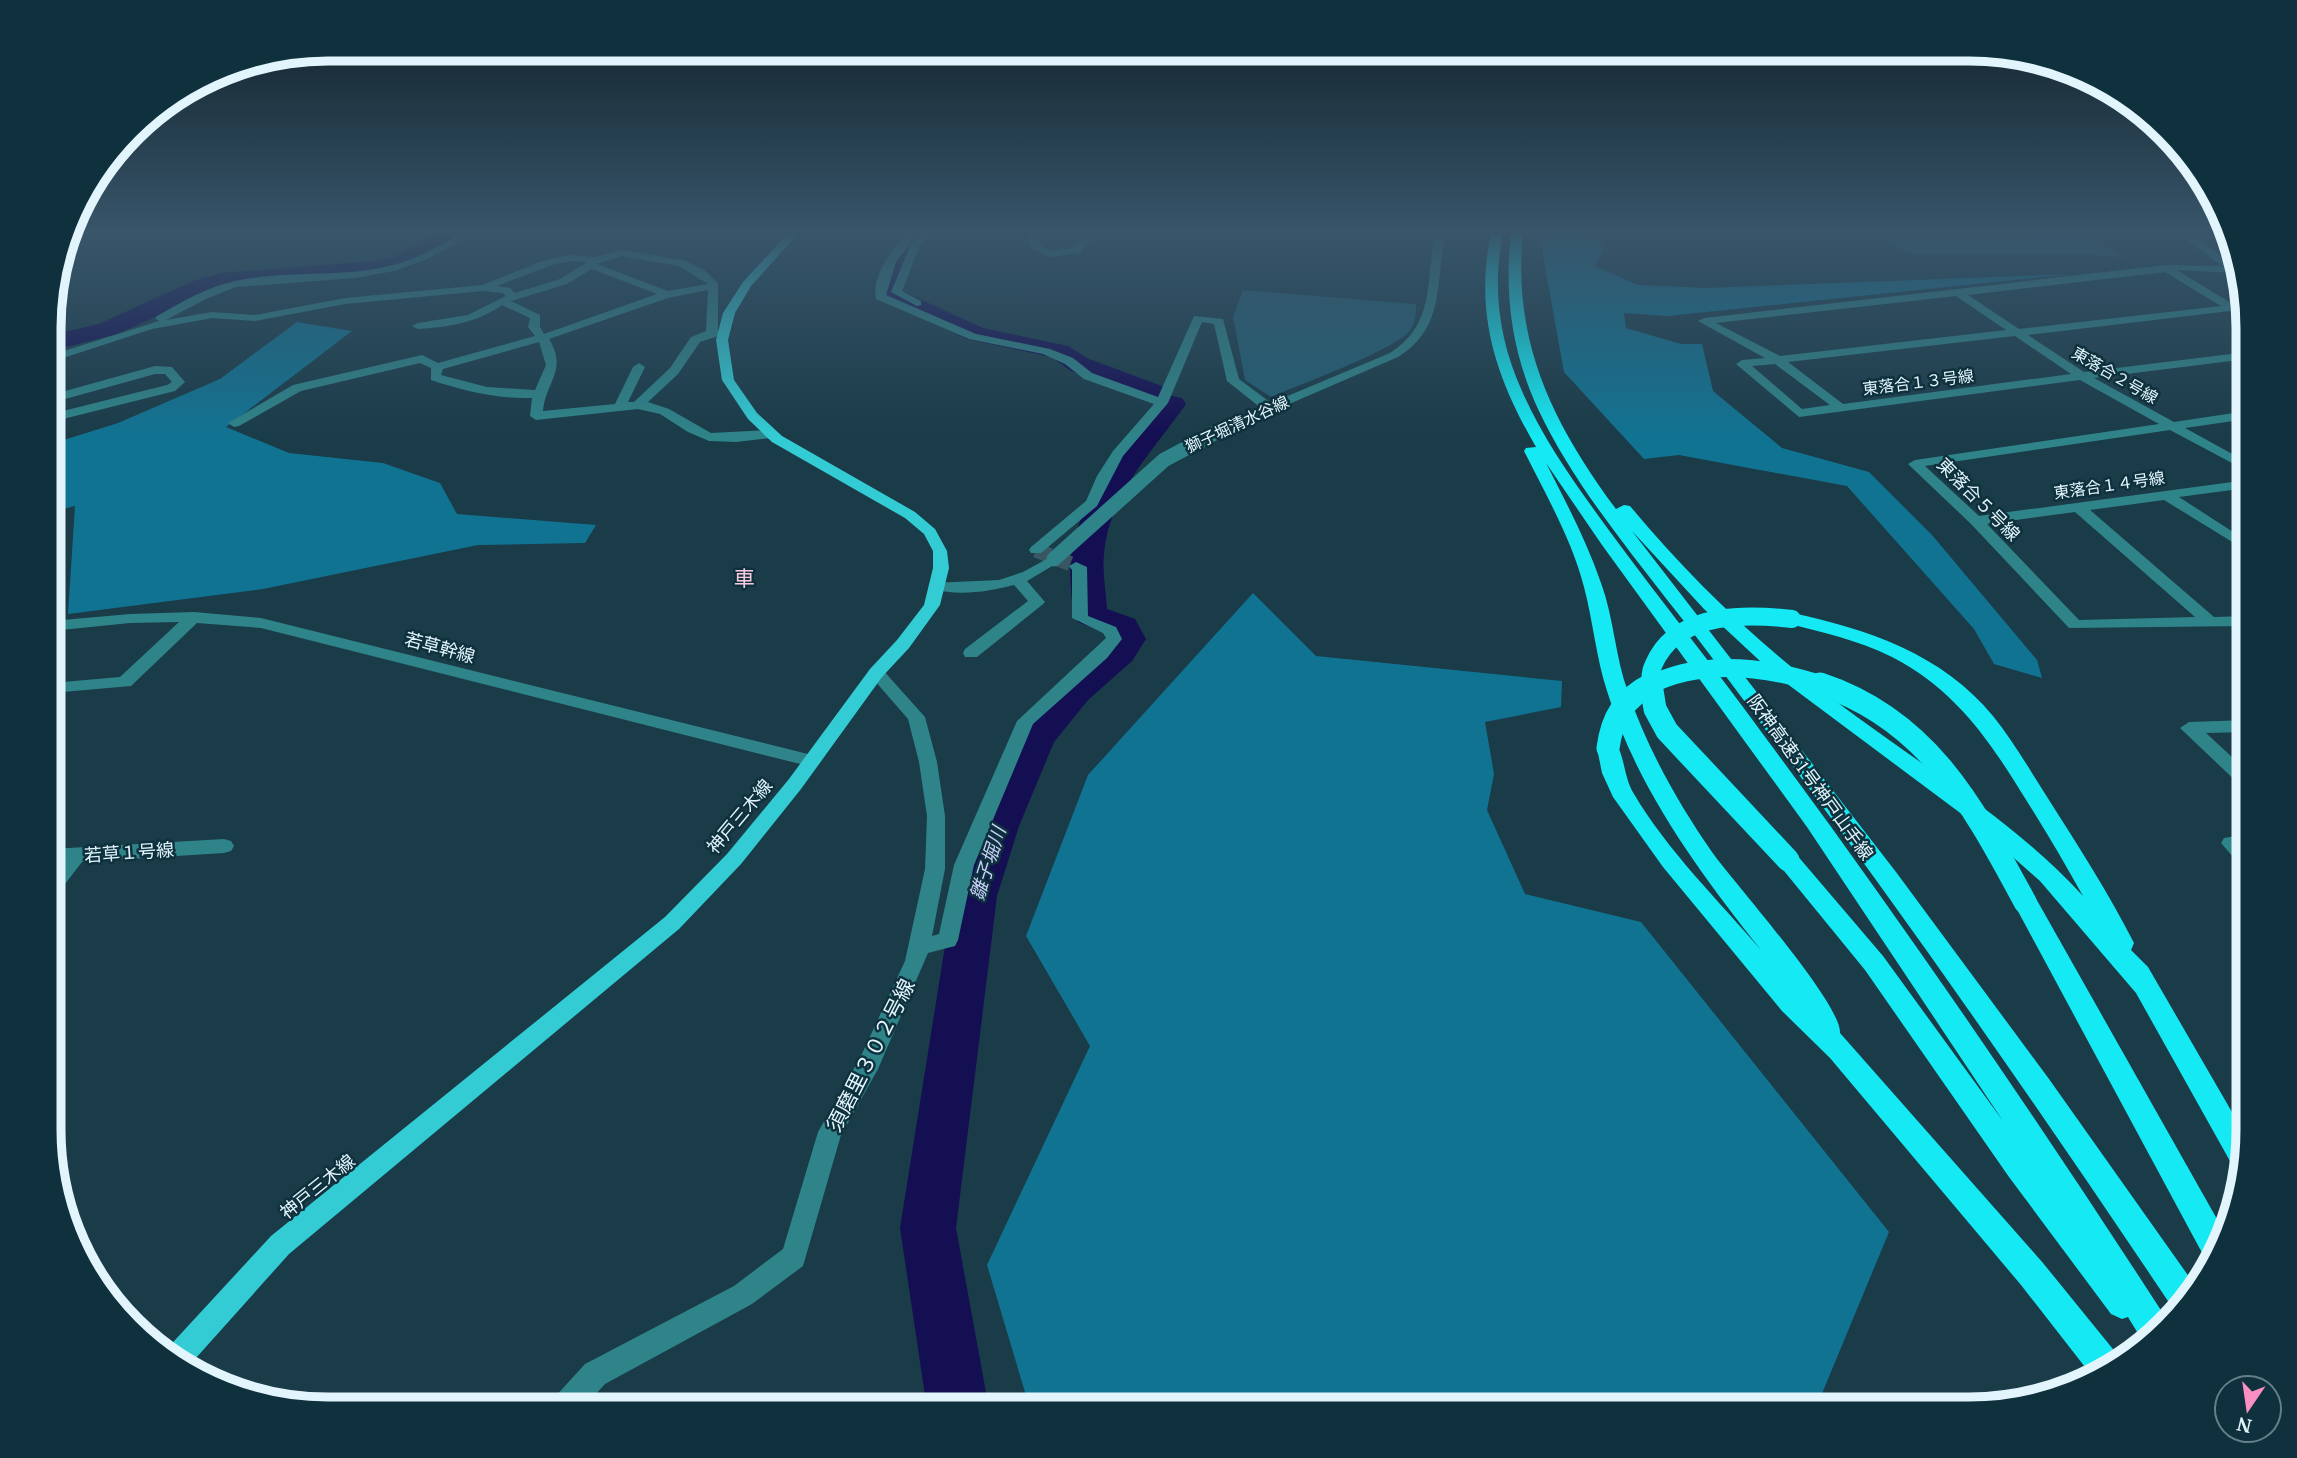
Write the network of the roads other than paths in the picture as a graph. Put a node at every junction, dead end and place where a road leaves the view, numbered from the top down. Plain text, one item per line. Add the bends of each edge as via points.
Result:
1 (197, 301) edge
2 (345, 301) edge
3 (503, 301) edge
4 (509, 301) edge
5 (647, 301) edge
6 (714, 301) edge
7 (736, 301) edge
8 (889, 301) edge
9 (913, 301) edge
10 (1430, 301) edge
11 (1490, 301) edge
12 (1514, 301) edge
13 (1885, 301) edge
14 (1970, 301) edge
15 (2220, 301) edge
16 (2231, 308) junction
17 (2235, 310) edge
18 (150, 326) junction
19 (418, 326) dead end
20 (2016, 332) junction
21 (717, 334) junction
22 (542, 337) junction
23 (61, 356) edge
24 (2236, 356) edge
25 (1776, 359) junction
26 (437, 367) junction
27 (639, 367) dead end
28 (1508, 374) junction
29 (2082, 377) junction
30 (540, 394) junction
31 (61, 396) edge
32 (1165, 397) junction
33 (638, 405) junction
34 (619, 408) junction
35 (1269, 408) junction
36 (1841, 408) junction
37 (1545, 409) junction
38 (61, 416) edge
39 (2236, 417) edge
40 (234, 423) dead end
41 (2172, 426) junction
42 (771, 434) junction
43 (2236, 461) edge
44 (2236, 485) edge
45 (2166, 495) junction
46 (2078, 507) junction
47 (1976, 521) junction
48 (2236, 540) edge
49 (1036, 550) dead end
50 (1076, 566) dead end
51 (1018, 580) junction
52 (937, 586) junction
53 (194, 617) junction
54 (2236, 621) edge
55 (2210, 622) junction
56 (61, 625) edge
57 (971, 653) dead end
58 (876, 673) junction
59 (61, 687) edge
60 (2236, 726) edge
61 (812, 761) junction
62 (2236, 771) edge
63 (224, 846) dead end
64 (76, 855) junction
65 (61, 856) edge
66 (61, 875) edge
67 (919, 947) junction
68 (2145, 985) junction
69 (1840, 1050) junction
70 (2235, 1144) edge
71 (2212, 1240) edge
72 (2181, 1292) edge
73 (2151, 1325) edge
74 (2144, 1331) edge
75 (182, 1353) edge
76 (2101, 1361) edge
77 (574, 1397) edge

1 - 18 street
2 - 18 street via 255,318 222,314
3 - 19 street via 461,323
4 - 22 street via 536,317 534,327
5 - 22 street
6 - 21 street
7 - 21 main road, 神戸三木線
8 - 32 street via 973,337 1046,351 1088,376
9 - 32 street via 984,331 1071,350
10 - 35 street, 獅子堀清水谷線 via 1423,333 1416,341 1394,355
11 - 28 highway, 阪神高速31号神戸山手線 via 1493,332
12 - 37 highway, 阪神高速31号神戸山手線 via 1525,357
13 - 25 street, 東落合１３号線 via 1704,321
14 - 20 street, 東落合２号線
15 - 16 street
16 - 17 street
16 - 20 street
18 - 23 street
20 - 25 street
20 - 29 street, 東落合２号線
21 - 33 street via 693,340 674,372
21 - 42 main road, 神戸三木線 via 728,380 752,416
22 - 26 street
22 - 30 street via 554,364
24 - 29 street, 東落合１３号線
25 - 36 street, 東落合１３号線
25 - 36 street via 1742,363 1799,413
26 - 30 street via 435,377 472,390
26 - 40 street via 422,359 316,383 281,395
27 - 34 street
28 - 69 highway via 1508,402 1593,585 1617,691 1639,744 1697,848 1797,976
28 - 73 highway, 阪神高速31号神戸山手線 via 1539,439 1581,505 1907,951
29 - 36 street, 東落合１３号線
29 - 41 street, 東落合２号線
30 - 34 street via 536,416
31 - 38 street via 155,370 169,370 179,382 171,388
32 - 35 street via 1198,318 1219,321 1233,381
32 - 49 street via 1124,446 1092,503
33 - 34 street
33 - 42 street via 661,408 702,435
35 - 51 street, 獅子堀清水谷線, bridge via 1164,460 1042,569
37 - 68 highway via 1637,526 1732,627 1805,688 2013,842 2065,892
37 - 72 highway, 阪神高速31号神戸山手線 via 1573,460 1619,525 1925,929
39 - 41 street
41 - 43 street, 東落合２号線
41 - 47 street, 東落合５号線 via 1915,464
42 - 52 main road, 神戸三木線 via 923,524 940,551
44 - 45 street, 東落合１４号線
45 - 46 street, 東落合１４号線
45 - 48 street
46 - 47 street, 東落合１４号線
46 - 55 street
47 - 55 street, 東落合５号線 via 2076,625
50 - 67 street via 1080,568 1080,618 1110,630 1114,639 1026,721 964,865 948,940
51 - 52 street, 獅子堀清水谷線 via 973,588
51 - 57 street via 1037,602
52 - 58 main road, 神戸三木線 via 926,613
53 - 56 street, 若草幹線
53 - 59 street via 125,682
53 - 61 street, 若草幹線 via 261,623 326,638
54 - 55 street, 東落合５号線
58 - 61 main road, 神戸三木線
58 - 67 street, 須磨里３０２号線 via 916,716 928,762 936,816 935,869
60 - 62 street via 2189,728
61 - 75 main road, 神戸三木線 via 734,859 672,923 280,1245
63 - 64 street, 若草１号線
64 - 65 street
64 - 66 street, 若草１号線
67 - 77 street, 須磨里３０２号線 via 870,1062 830,1132 794,1257 743,1295 594,1374
68 - 70 highway
68 - 74 highway, bridge via 2076,859 1991,729 1958,691 1928,668 1893,648 1834,626 1792,618 1747,616 1706,623 1666,645 1649,673 1655,709 1667,731 1787,860 1874,963 2019,1167
69 - 71 highway, bridge via 1791,1003 1671,861 1624,797 1608,748 1615,718 1628,698 1652,682 1682,672 1740,668 1782,674 1880,712 1915,738 1969,801
69 - 76 highway

